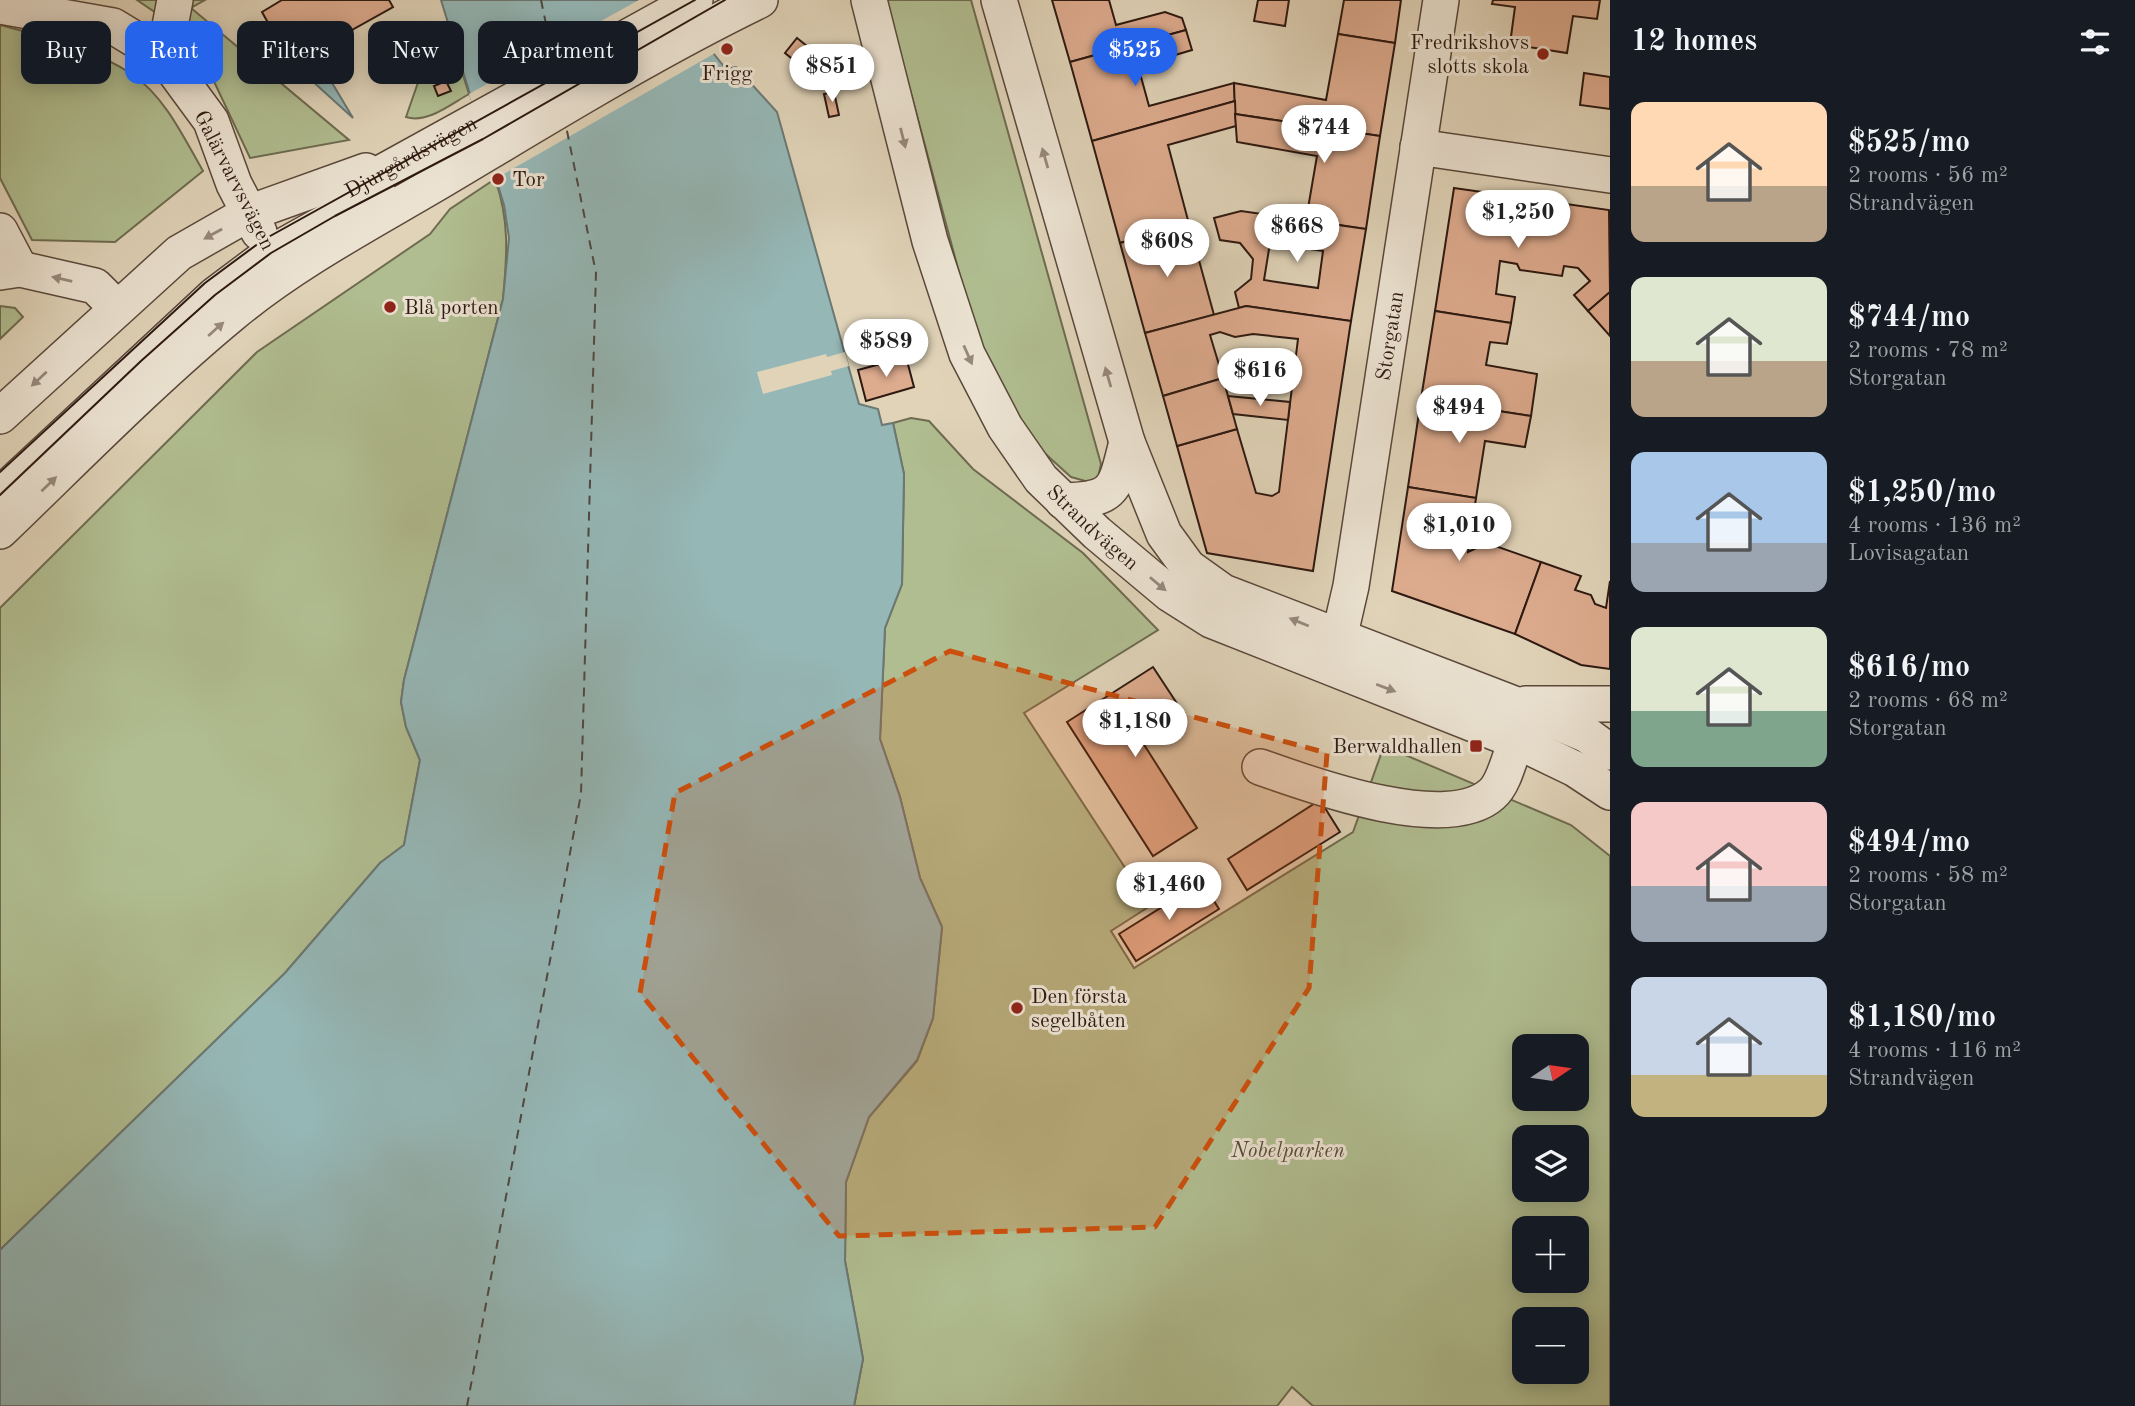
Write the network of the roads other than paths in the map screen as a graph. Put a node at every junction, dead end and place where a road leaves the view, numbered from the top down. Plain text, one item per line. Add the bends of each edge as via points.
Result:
1 (175, 0) edge
2 (760, 0) edge
3 (869, 0) edge
4 (999, 0) edge
5 (1441, 0) edge
6 (0, 6) edge
7 (714, 7) edge
8 (171, 21) edge
9 (125, 33) edge
10 (183, 84) edge
11 (483, 138) junction
12 (1418, 147) junction
13 (1610, 176) edge
14 (0, 231) edge
15 (267, 245) junction
16 (10, 270) edge
17 (116, 307) junction
18 (0, 416) edge
19 (1128, 442) junction
20 (0, 472) edge
21 (0, 495) edge
22 (1063, 501) junction
23 (0, 531) edge
24 (1336, 653) junction
25 (1514, 704) junction
26 (1610, 704) edge
27 (1516, 741) junction
28 (1610, 752) edge
29 (1259, 767) dead end
30 (1610, 792) edge

1 - 8 street
2 - 7 street
3 -> 22 street, Strandvägen via 930,241 967,354 1005,427 1041,479
19 -> 4 street, Strandvägen
5 - 12 street, Storgatan
6 - 9 street, Galärvarvsvägen via 113,26
7 - 11 street
10 - 15 street, Galärvarvsvägen via 211,121 234,184
11 - 15 street, Djurgårdsvägen
11 - 15 street, Djurgårdsvägen via 389,162
12 - 13 street
12 - 24 street, Storgatan
14 - 16 street
15 -> 17 street, Djurgårdsvägen via 179,253
15 - 20 street, Djurgårdsvägen via 205,283
15 - 21 street, Djurgårdsvägen
23 -> 15 street, Djurgårdsvägen via 232,314
17 -> 16 street via 95,286
17 -> 18 street, Djurgårdsvägen
19 - 22 street via 1116,485 1094,500
24 -> 19 street, Strandvägen via 1223,592 1188,567 1164,534
22 -> 24 street, Strandvägen via 1170,594 1211,620
24 - 25 street, Strandvägen
24 -> 27 street, Strandvägen
25 - 26 street, Strandvägen
25 - 28 street, Strandvägen via 1587,735
27 - 29 street via 1494,793 1473,807 1423,811 1353,796
27 - 30 street, Strandvägen via 1575,769

